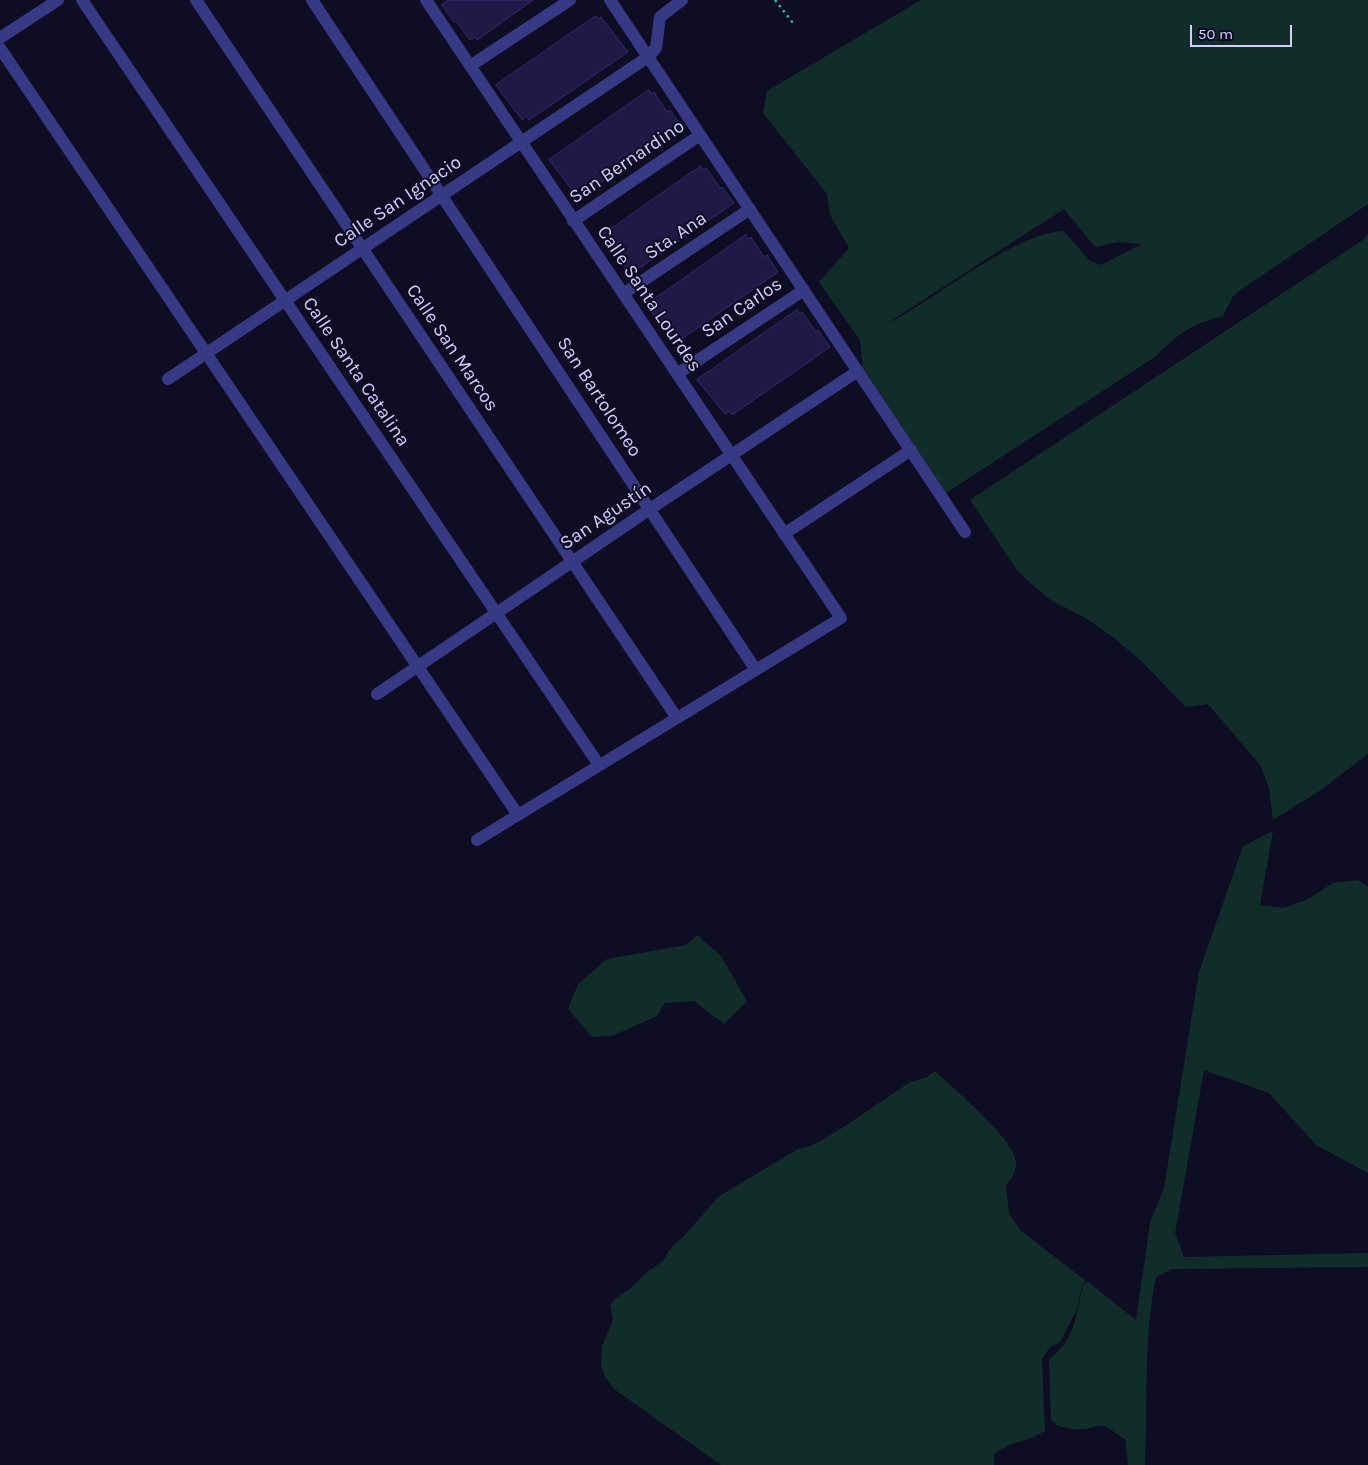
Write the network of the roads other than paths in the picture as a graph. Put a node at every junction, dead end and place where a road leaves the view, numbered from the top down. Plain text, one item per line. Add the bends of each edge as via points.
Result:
1 (58, 0) edge
2 (82, 0) edge
3 (196, 0) edge
4 (312, 0) edge
5 (426, 0) edge
6 (570, 0) edge
7 (610, 0) edge
8 (682, 0) edge
9 (0, 38) edge
10 (0, 48) edge
11 (648, 57) junction
12 (470, 66) junction
13 (700, 135) junction
14 (521, 142) junction
15 (443, 194) junction
16 (750, 210) junction
17 (574, 221) junction
18 (362, 248) junction
19 (804, 290) junction
20 (623, 294) junction
21 (285, 300) junction
22 (207, 352) junction
23 (858, 371) junction
24 (677, 374) junction
25 (168, 378) dead end
26 (911, 450) junction
27 (731, 455) junction
28 (650, 509) junction
29 (965, 532) dead end
30 (784, 534) junction
31 (572, 561) junction
32 (496, 612) junction
33 (417, 666) junction
34 (756, 670) junction
35 (377, 694) dead end
36 (678, 718) junction
37 (599, 765) junction
38 (518, 815) junction
39 (477, 840) dead end

1 - 9 street
2 - 21 street, Calle Santa Catalina
3 - 18 street, Calle San Marcos
4 - 15 street, San Bartolomeo
5 - 12 street, Calle Santa Lourdes
6 - 12 street
7 - 11 street
8 - 11 street via 660,17 656,48
10 - 22 street
11 - 13 street
11 - 14 street, Calle San Ignacio
12 - 14 street, Calle Santa Lourdes
13 - 16 street
13 - 17 street, San Bernardino
14 - 15 street, Calle San Ignacio
14 - 17 street, Calle Santa Lourdes
15 - 18 street, Calle San Ignacio
15 - 28 street, San Bartolomeo
16 - 19 street
16 - 20 street, Sta. Ana
17 - 20 street, Calle Santa Lourdes
18 - 21 street, Calle San Ignacio
18 - 31 street, Calle San Marcos
19 - 23 street
19 - 24 street, San Carlos
20 - 24 street, Calle Santa Lourdes
21 - 22 street, Calle San Ignacio
21 - 32 street, Calle Santa Catalina
22 - 25 street, Calle San Ignacio
22 - 33 street
23 - 26 street
23 - 27 street, San Agustín
24 - 27 street, Calle Santa Lourdes
26 - 29 street
26 - 30 street
27 - 28 street, San Agustín
27 - 30 street, Calle Santa Lourdes
28 - 31 street, San Agustín
28 - 34 street, San Bartolomeo
30 - 34 street, Calle Santa Lourdes via 840,618
31 - 32 street, San Agustín
31 - 36 street, Calle San Marcos
32 - 33 street, San Agustín
32 - 37 street, Calle Santa Catalina
33 - 35 street, San Agustín
33 - 38 street
34 - 36 street
36 - 37 street
37 - 38 street
38 - 39 street

